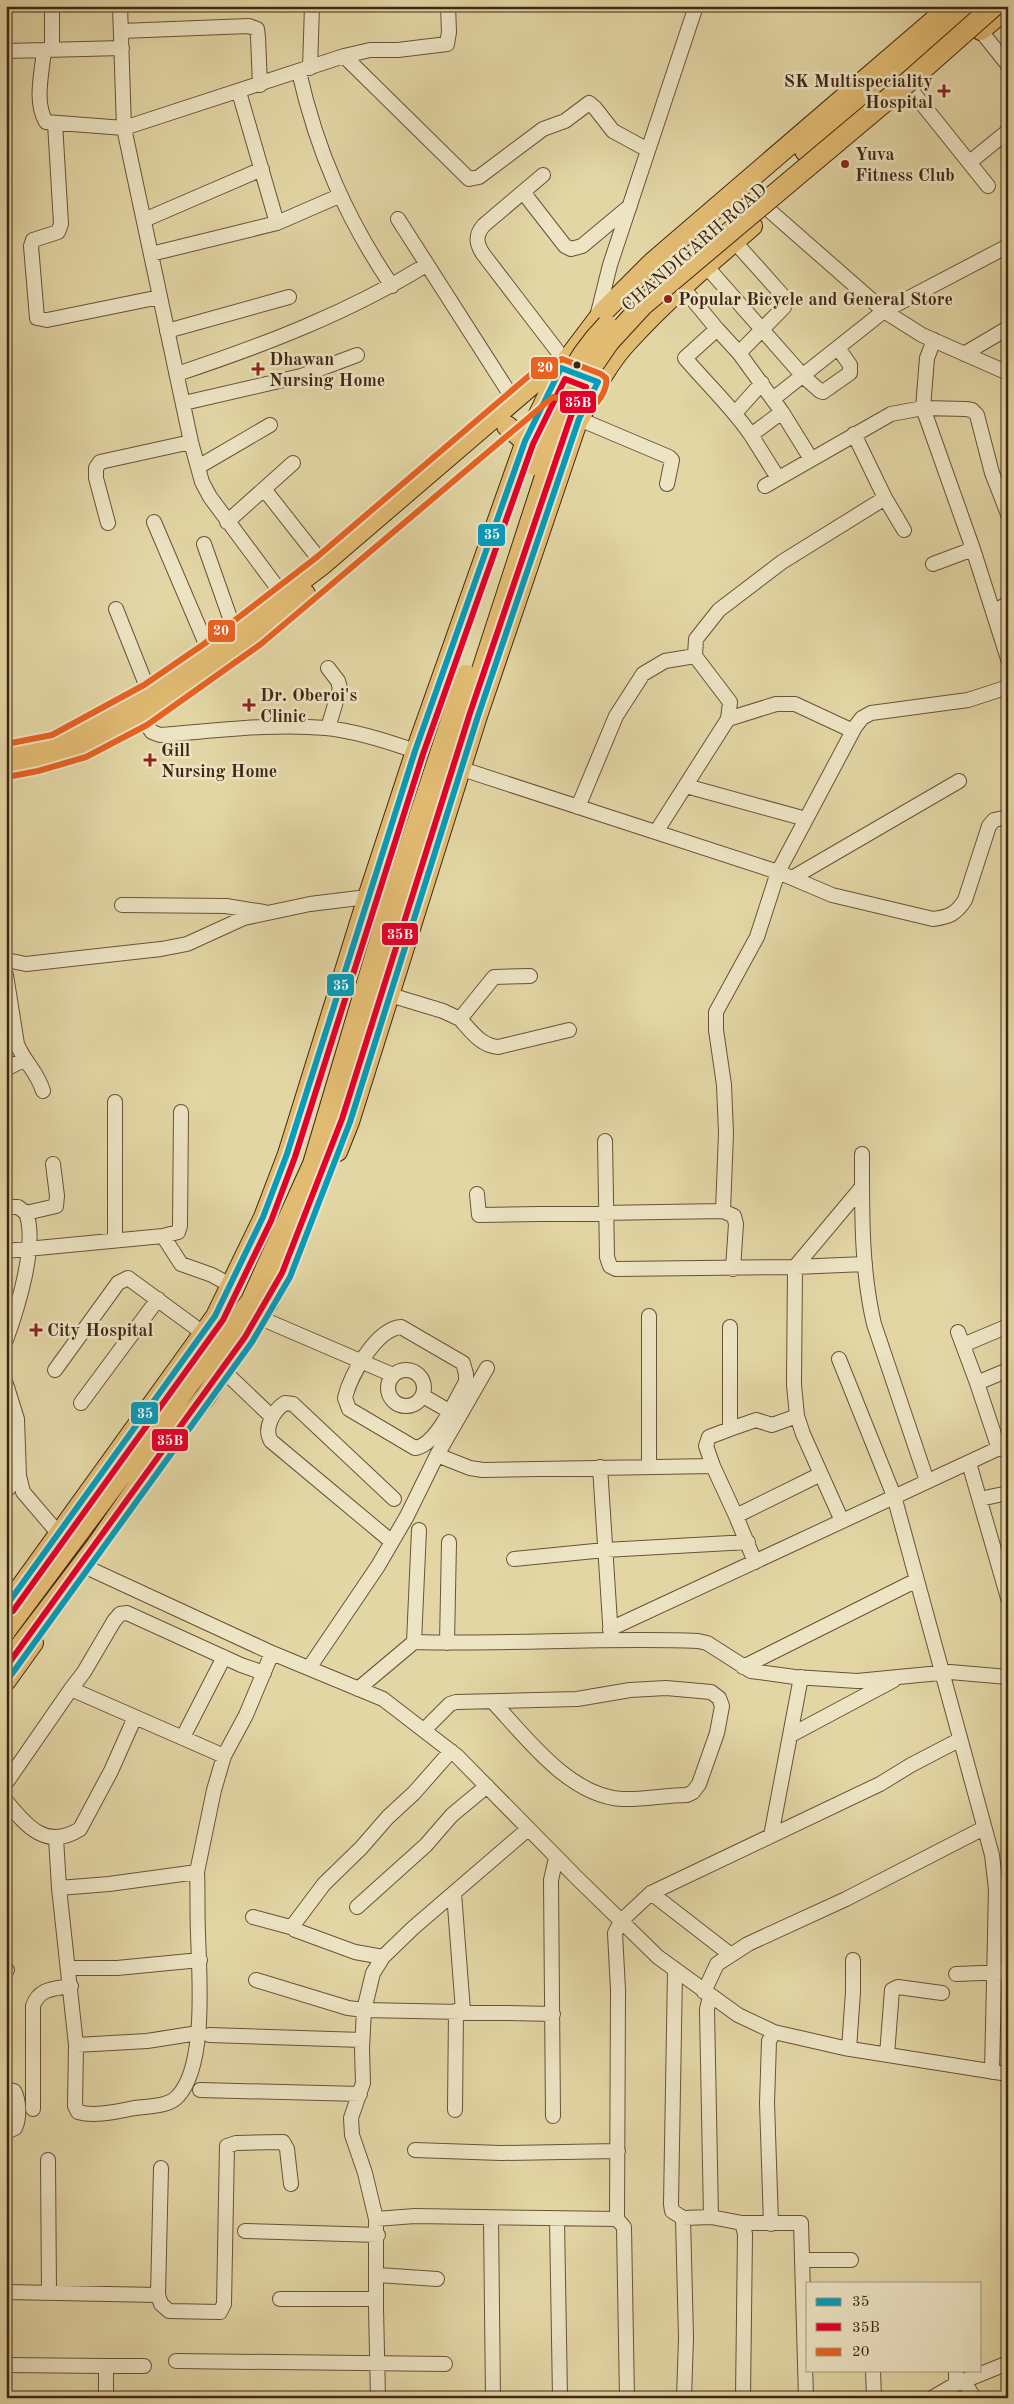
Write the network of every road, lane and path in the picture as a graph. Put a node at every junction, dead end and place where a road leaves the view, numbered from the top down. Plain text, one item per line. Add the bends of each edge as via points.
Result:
1 (52, 6) edge
2 (120, 6) edge
3 (312, 6) edge
4 (448, 6) edge
5 (696, 6) edge
6 (951, 6) edge
7 (974, 6) edge
8 (994, 6) edge
9 (1008, 7) edge
10 (980, 30) junction
11 (121, 31) junction
12 (122, 48) junction
13 (48, 50) junction
14 (6, 51) edge
15 (344, 56) junction
16 (1008, 65) edge
17 (304, 70) junction
18 (260, 85) junction
19 (911, 90) junction
20 (239, 92) junction
21 (55, 124) junction
22 (124, 128) junction
23 (1008, 131) edge
24 (648, 150) junction
25 (970, 162) junction
26 (262, 169) junction
27 (543, 175) dead end
28 (988, 186) dead end
29 (523, 192) junction
30 (339, 196) junction
31 (630, 206) junction
32 (770, 211) junction
33 (398, 219) dead end
34 (144, 220) junction
35 (277, 223) junction
36 (734, 241) junction
37 (1008, 246) edge
38 (151, 254) junction
39 (426, 265) junction
40 (706, 266) junction
41 (392, 286) junction
42 (683, 288) junction
43 (160, 297) junction
44 (289, 297) dead end
45 (884, 311) junction
46 (596, 320) junction
47 (1008, 328) edge
48 (717, 329) junction
49 (761, 329) junction
50 (167, 331) junction
51 (934, 340) junction
52 (838, 348) junction
53 (620, 351) junction
54 (740, 353) junction
55 (964, 354) junction
56 (357, 355) dead end
57 (563, 364) junction
58 (1008, 373) edge
59 (177, 374) junction
60 (803, 376) junction
61 (762, 383) junction
62 (551, 386) junction
63 (594, 390) junction
64 (773, 399) junction
65 (515, 402) junction
66 (184, 403) junction
67 (923, 408) junction
68 (736, 412) junction
69 (782, 412) junction
70 (579, 419) junction
71 (270, 425) dead end
72 (507, 426) junction
73 (854, 434) junction
74 (751, 435) junction
75 (525, 441) junction
76 (191, 442) junction
77 (811, 460) junction
78 (293, 463) dead end
79 (198, 467) junction
80 (778, 478) junction
81 (667, 484) dead end
82 (765, 486) dead end
83 (264, 489) junction
84 (885, 498) junction
85 (1008, 514) edge
86 (154, 522) dead end
87 (227, 522) junction
88 (108, 523) dead end
89 (904, 530) dead end
90 (204, 544) dead end
91 (973, 549) junction
92 (323, 564) junction
93 (934, 564) dead end
94 (287, 601) junction
95 (1008, 604) edge
96 (116, 609) dead end
97 (993, 611) junction
98 (235, 632) junction
99 (209, 651) junction
100 (695, 656) junction
101 (1008, 660) edge
102 (328, 668) dead end
103 (1008, 687) edge
104 (150, 692) junction
105 (142, 718) junction
106 (728, 719) junction
107 (328, 728) junction
108 (853, 731) junction
109 (415, 751) junction
110 (6, 753) edge
111 (6, 768) edge
112 (462, 769) junction
113 (959, 781) dead end
114 (686, 786) junction
115 (578, 807) junction
116 (1008, 817) edge
117 (806, 819) junction
118 (656, 832) junction
119 (778, 872) junction
120 (792, 878) junction
121 (367, 897) junction
122 (122, 905) dead end
123 (267, 913) junction
124 (416, 914) junction
125 (6, 960) edge
126 (6, 975) edge
127 (530, 976) dead end
128 (390, 995) junction
129 (460, 1019) junction
130 (569, 1030) dead end
131 (25, 1059) junction
132 (6, 1069) edge
133 (43, 1091) dead end
134 (115, 1102) dead end
135 (181, 1112) dead end
136 (605, 1140) dead end
137 (862, 1154) dead end
138 (53, 1164) dead end
139 (862, 1187) junction
140 (477, 1194) dead end
141 (6, 1207) edge
142 (723, 1211) junction
143 (26, 1213) junction
144 (606, 1213) junction
145 (164, 1236) junction
146 (115, 1240) junction
147 (29, 1250) junction
148 (6, 1251) edge
149 (865, 1264) junction
150 (795, 1267) junction
151 (733, 1269) junction
152 (230, 1285) junction
153 (158, 1299) junction
154 (6, 1305) edge
155 (649, 1316) dead end
156 (12, 1318) junction
157 (264, 1320) junction
158 (730, 1326) dead end
159 (1008, 1326) edge
160 (958, 1332) dead end
161 (203, 1333) junction
162 (6, 1340) edge
163 (963, 1345) junction
164 (839, 1359) dead end
165 (362, 1360) junction
166 (487, 1368) dead end
167 (54, 1370) dead end
168 (1008, 1370) edge
169 (228, 1375) junction
170 (393, 1375) junction
171 (976, 1383) junction
172 (6, 1384) edge
173 (423, 1396) junction
174 (81, 1403) dead end
175 (449, 1411) junction
176 (797, 1416) junction
177 (272, 1417) junction
178 (730, 1429) junction
179 (1004, 1446) edge
180 (437, 1455) junction
181 (969, 1462) junction
182 (648, 1466) junction
183 (712, 1466) junction
184 (600, 1467) junction
185 (821, 1474) junction
186 (19, 1476) junction
187 (927, 1480) junction
188 (6, 1491) edge
189 (1008, 1493) edge
190 (894, 1496) junction
191 (394, 1499) dead end
192 (980, 1500) junction
193 (736, 1516) junction
194 (842, 1520) junction
195 (419, 1530) dead end
196 (59, 1533) junction
197 (392, 1542) junction
198 (449, 1542) dead end
199 (748, 1542) junction
200 (605, 1550) junction
201 (514, 1560) dead end
202 (755, 1562) junction
203 (88, 1568) junction
204 (915, 1581) junction
205 (1008, 1598) edge
206 (6, 1606) edge
207 (6, 1630) edge
208 (610, 1634) junction
209 (414, 1642) junction
210 (447, 1643) junction
211 (272, 1653) junction
212 (224, 1657) junction
213 (6, 1665) edge
214 (743, 1667) junction
215 (309, 1668) junction
216 (264, 1673) junction
217 (942, 1673) junction
218 (801, 1677) junction
219 (899, 1677) junction
220 (1008, 1678) edge
221 (6, 1682) edge
222 (70, 1689) junction
223 (358, 1689) junction
224 (493, 1702) junction
225 (135, 1717) junction
226 (424, 1730) junction
227 (791, 1734) junction
228 (183, 1737) junction
229 (959, 1740) junction
230 (451, 1751) junction
231 (224, 1756) junction
232 (6, 1783) edge
233 (487, 1786) junction
234 (6, 1801) edge
235 (984, 1828) junction
236 (528, 1829) junction
237 (771, 1836) junction
238 (56, 1838) junction
239 (556, 1858) junction
240 (197, 1872) junction
241 (1001, 1873) edge
242 (59, 1888) junction
243 (454, 1893) junction
244 (651, 1894) junction
245 (357, 1907) dead end
246 (253, 1917) dead end
247 (620, 1921) junction
248 (294, 1928) junction
249 (1002, 1942) edge
250 (731, 1955) junction
251 (383, 1958) junction
252 (200, 1960) junction
253 (852, 1960) dead end
254 (68, 1968) junction
255 (675, 1970) junction
256 (1001, 1972) edge
257 (956, 1974) dead end
258 (256, 1980) dead end
259 (70, 1986) junction
260 (942, 1993) dead end
261 (707, 1994) junction
262 (364, 2010) junction
263 (459, 2011) junction
264 (553, 2014) junction
265 (774, 2032) junction
266 (204, 2034) junction
267 (362, 2040) junction
268 (76, 2045) junction
269 (849, 2049) junction
270 (888, 2055) junction
271 (992, 2072) junction
272 (1008, 2074) edge
273 (6, 2089) edge
274 (200, 2090) dead end
275 (360, 2094) junction
276 (33, 2109) dead end
277 (455, 2110) dead end
278 (553, 2116) dead end
279 (6, 2132) edge
280 (414, 2150) dead end
281 (618, 2151) junction
282 (48, 2160) dead end
283 (161, 2168) dead end
284 (291, 2184) dead end
285 (711, 2217) junction
286 (683, 2218) junction
287 (491, 2219) junction
288 (557, 2219) junction
289 (376, 2220) junction
290 (617, 2220) junction
291 (742, 2223) junction
292 (771, 2224) junction
293 (245, 2231) dead end
294 (378, 2235) junction
295 (802, 2260) junction
296 (851, 2260) dead end
297 (378, 2275) junction
298 (437, 2280) dead end
299 (6, 2292) edge
300 (49, 2293) junction
301 (158, 2295) junction
302 (280, 2299) dead end
303 (376, 2299) junction
304 (806, 2318) edge
305 (176, 2361) dead end
306 (1008, 2363) edge
307 (378, 2364) junction
308 (445, 2364) dead end
309 (6, 2366) edge
310 (106, 2366) junction
311 (144, 2366) dead end
312 (982, 2371) edge
313 (873, 2372) edge
314 (980, 2372) edge
315 (959, 2379) edge
316 (106, 2398) edge
317 (378, 2398) edge
318 (493, 2398) edge
319 (560, 2398) edge
320 (627, 2398) edge
321 (684, 2398) edge
322 (743, 2398) edge
323 (806, 2398) edge
324 (874, 2398) edge
325 (932, 2398) edge
326 (974, 2398) edge

1 - 13 street
2 - 11 street
3 - 17 street
4 - 15 street via 447,44 370,50
5 - 24 street
6 - 46 highway via 653,262
7 - 207 highway, CHANDIGARH ROAD, bridge via 645,286 602,330 572,368 545,434 392,899 309,1172 251,1301
8 - 213 highway, bridge via 643,305 609,342 587,374 550,461 322,1175 268,1303 206,1396
9 - 10 highway
10 - 16 street
10 - 19 highway
11 - 12 street
11 - 18 street via 249,26 257,29
12 - 13 street
12 - 22 street
13 - 14 street
13 - 21 street via 40,103 46,122
15 - 17 street
15 - 24 street via 469,180 479,177 543,129 565,121 589,102 613,132
17 - 18 street
17 - 30 street via 309,116
18 - 20 street
19 - 25 street
19 - 32 highway
20 - 22 street
20 - 26 street
21 - 22 street
21 - 43 street via 61,224 58,232 37,237 31,246 37,318 47,320
22 - 34 street
23 - 25 street
24 - 31 street
25 - 28 street
26 - 34 street
26 - 35 street
27 - 29 street
29 - 31 street via 565,246 571,249 582,246
29 - 57 street via 484,225 477,233 477,241 483,254
30 - 35 street
30 - 41 street
31 - 46 street via 610,264
32 - 36 highway
32 - 45 street
33 - 39 street
34 - 38 street
35 - 38 street
36 - 40 highway
36 - 49 street via 784,297 784,306
37 - 45 street
38 - 43 street
39 - 41 street
39 - 65 street
40 - 42 highway
40 - 49 street
41 - 59 street via 320,322 245,352
42 - 48 street
42 - 53 highway
43 - 50 street
44 - 50 street
45 - 51 street
45 - 52 street
46 - 53 street
46 - 57 highway
47 - 55 street
48 - 54 street
48 - 68 street via 685,358
49 - 54 street
49 - 60 street
50 - 59 street
51 - 55 street
51 - 67 street via 927,358
52 - 60 street
52 - 60 street via 850,365 847,377 823,392
53 - 63 highway
54 - 61 street
55 - 58 street
56 - 66 street via 292,379
57 - 62 highway
57 - 63 highway
57 - 65 highway via 535,382
59 - 66 street
60 - 64 street
61 - 64 street
61 - 68 street
62 - 63 highway
62 - 72 highway
62 - 75 main road
63 - 70 highway
64 - 69 street
65 - 92 highway
66 - 76 street
67 - 73 street via 891,414
67 - 85 street via 966,409 977,415 992,473
67 - 91 street
68 - 74 street
69 - 74 street
69 - 77 street
70 - 81 street via 669,457 672,466
70 - 112 main road
71 - 79 street
72 - 75 highway
72 - 94 highway
73 - 77 street
73 - 84 street
74 - 80 street
75 - 109 main road
76 - 79 street
76 - 88 street via 100,462 96,478
77 - 80 street
78 - 83 street
79 - 87 street via 202,482
80 - 82 street
83 - 87 street
83 - 92 street
84 - 89 street
84 - 100 street via 782,562 719,610 696,639
86 - 99 street
87 - 94 street
90 - 98 street
91 - 93 street
91 - 97 street
92 - 94 highway
94 - 98 highway
94 - 105 highway via 255,637
95 - 97 street
96 - 104 street
97 - 101 street
98 - 99 highway
99 - 104 highway
100 - 106 street via 730,702
100 - 115 street via 665,661 643,674 616,716
102 - 107 street via 340,688
103 - 108 street via 968,700 871,713 862,718
104 - 110 highway via 55,743
105 - 107 street via 152,732 160,735 277,726
105 - 111 highway via 83,749
106 - 108 street via 776,704 795,704
106 - 114 street
107 - 109 street via 378,738
108 - 117 street
109 - 121 main road
112 - 115 street
112 - 124 main road
113 - 120 street
114 - 117 street
114 - 118 street
115 - 118 street
116 - 120 street via 994,820 989,826 965,900 949,917 933,919 842,897
117 - 119 street
118 - 119 street
119 - 120 street
119 - 142 street via 757,937 716,1012 725,1094
121 - 123 street
121 - 124 main road
121 - 152 main road via 287,1154 263,1217
122 - 123 street via 226,906
123 - 125 street via 235,922 187,944 161,949 26,964
124 - 128 main road
126 - 131 street via 17,1044
127 - 129 street via 494,977
128 - 129 street
128 - 157 main road via 346,1131 290,1277
129 - 130 street via 483,1042 498,1047
131 - 132 street
131 - 133 street via 36,1072
134 - 146 street
135 - 145 street via 180,1226 178,1232
136 - 144 street
137 - 139 street
138 - 143 street via 56,1206
139 - 149 street
139 - 150 street
140 - 144 street via 480,1215
141 - 143 street via 18,1207
142 - 144 street
142 - 151 street via 734,1216 736,1224
143 - 147 street
144 - 151 street via 607,1257 612,1268
145 - 146 street
145 - 152 street via 180,1264
146 - 147 street
147 - 148 street
147 - 156 street
149 - 150 street
149 - 187 street via 874,1324
150 - 151 street
150 - 176 street via 794,1385
152 - 161 main road
153 - 161 street
153 - 167 street via 133,1280 128,1278 118,1283
153 - 174 street
154 - 156 street
155 - 182 street
156 - 162 street
157 - 165 street
157 - 169 main road
158 - 178 street
159 - 163 street
160 - 163 street
161 - 196 main road
163 - 171 street
164 - 190 street
165 - 170 street
165 - 175 street via 383,1334 400,1327 463,1363 466,1382
165 - 175 street via 345,1398 349,1409 414,1448 431,1441
166 - 180 street
168 - 171 street
169 - 177 street
169 - 203 main road
170 - 173 street via 406,1369 418,1373 424,1383
170 - 173 street via 388,1391 394,1402 411,1406
171 - 179 street
172 - 186 street via 17,1419
173 - 175 street
176 - 178 street via 772,1425 756,1420
176 - 185 street
177 - 191 street via 285,1403 293,1404
177 - 197 street via 268,1430 271,1441
178 - 183 street via 706,1440
179 - 181 street
180 - 184 street via 483,1470
180 - 197 street
181 - 187 street
181 - 192 street
182 - 183 street
182 - 184 street
183 - 193 street
184 - 200 street
185 - 193 street
185 - 194 street
186 - 188 street
186 - 196 street via 26,1496
187 - 190 street
189 - 192 street
190 - 194 street
190 - 204 street
192 - 205 street
193 - 199 street
194 - 202 street
195 - 209 street
196 - 203 street
196 - 206 main road
197 - 215 street
198 - 210 street
199 - 200 street
199 - 202 street
200 - 201 street
200 - 208 street
202 - 208 street
203 - 211 street
203 - 221 main road
204 - 214 street
204 - 217 street
208 - 210 street via 504,1643
208 - 214 street via 698,1640
209 - 210 street
209 - 223 street
211 - 215 street
211 - 216 street
212 - 216 street
212 - 222 street via 136,1615 120,1614
212 - 228 street
214 - 218 street via 751,1671
215 - 223 street
216 - 231 street
217 - 219 street
217 - 220 street
217 - 229 street
218 - 219 street via 857,1681
218 - 227 street
219 - 227 street
222 - 225 street
222 - 232 street
223 - 226 street via 383,1699
224 - 224 street via 578,1699 666,1688 711,1692 719,1698 722,1706 717,1733 699,1784 693,1792 621,1799 592,1792 556,1769
224 - 226 street via 450,1704
225 - 228 street
225 - 238 street via 80,1829
226 - 230 street
227 - 237 street
228 - 231 street
229 - 235 street
229 - 237 street via 880,1784
230 - 233 street
230 - 248 street via 362,1848 324,1884 305,1906
231 - 240 street
233 - 236 street
233 - 245 street
234 - 238 street via 21,1819 44,1837
235 - 241 street
235 - 250 street
236 - 239 street
236 - 243 street
237 - 244 street
238 - 242 street
239 - 247 street
239 - 264 street via 551,1880
240 - 242 street
240 - 252 street
241 - 249 street
242 - 254 street
243 - 251 street
243 - 263 street
244 - 247 street
244 - 250 street
246 - 248 street
247 - 255 street
247 - 281 street via 615,1933
248 - 251 street via 355,1952
249 - 256 street
250 - 261 street via 716,1964
251 - 262 street via 373,1973
252 - 254 street via 117,1968
252 - 266 street
253 - 269 street
254 - 259 street
255 - 261 street
255 - 286 street via 671,2204 672,2211
256 - 257 street
256 - 271 street
258 - 262 street
259 - 268 street
259 - 276 street via 42,1992 33,2006
260 - 270 street via 898,1987 892,1990
261 - 265 street via 738,2015
261 - 285 street
262 - 263 street
262 - 267 street
263 - 264 street
263 - 277 street
264 - 278 street
265 - 269 street
265 - 292 street via 768,2041 767,2103
266 - 267 street
266 - 268 street
266 - 268 street via 178,2098 170,2102 86,2114 78,2112 75,2106
267 - 275 street via 364,2072
269 - 270 street
270 - 271 street
271 - 272 street
273 - 279 street via 16,2095 18,2121 15,2128
274 - 275 street
275 - 289 street via 350,2118 352,2136
280 - 281 street via 500,2153
281 - 290 street
282 - 300 street
283 - 301 street
284 - 301 street via 287,2149 283,2142 229,2144 226,2150 223,2309 215,2312 169,2311 161,2304
285 - 286 street
285 - 291 street
286 - 321 street
287 - 288 street
287 - 289 street via 415,2216
287 - 318 street
288 - 290 street
288 - 319 street
289 - 294 street
290 - 320 street via 624,2227
291 - 292 street
291 - 322 street via 745,2234
292 - 295 street via 801,2223
293 - 294 street
294 - 297 street
295 - 296 street
295 - 304 street
297 - 298 street
297 - 303 street
299 - 300 street
300 - 301 street
302 - 303 street
303 - 307 street
304 - 323 street
305 - 307 street
306 - 312 street
307 - 308 street
307 - 317 street
309 - 310 street
310 - 311 street
310 - 316 street
313 - 324 street
314 - 315 street
315 - 325 street
315 - 326 street

